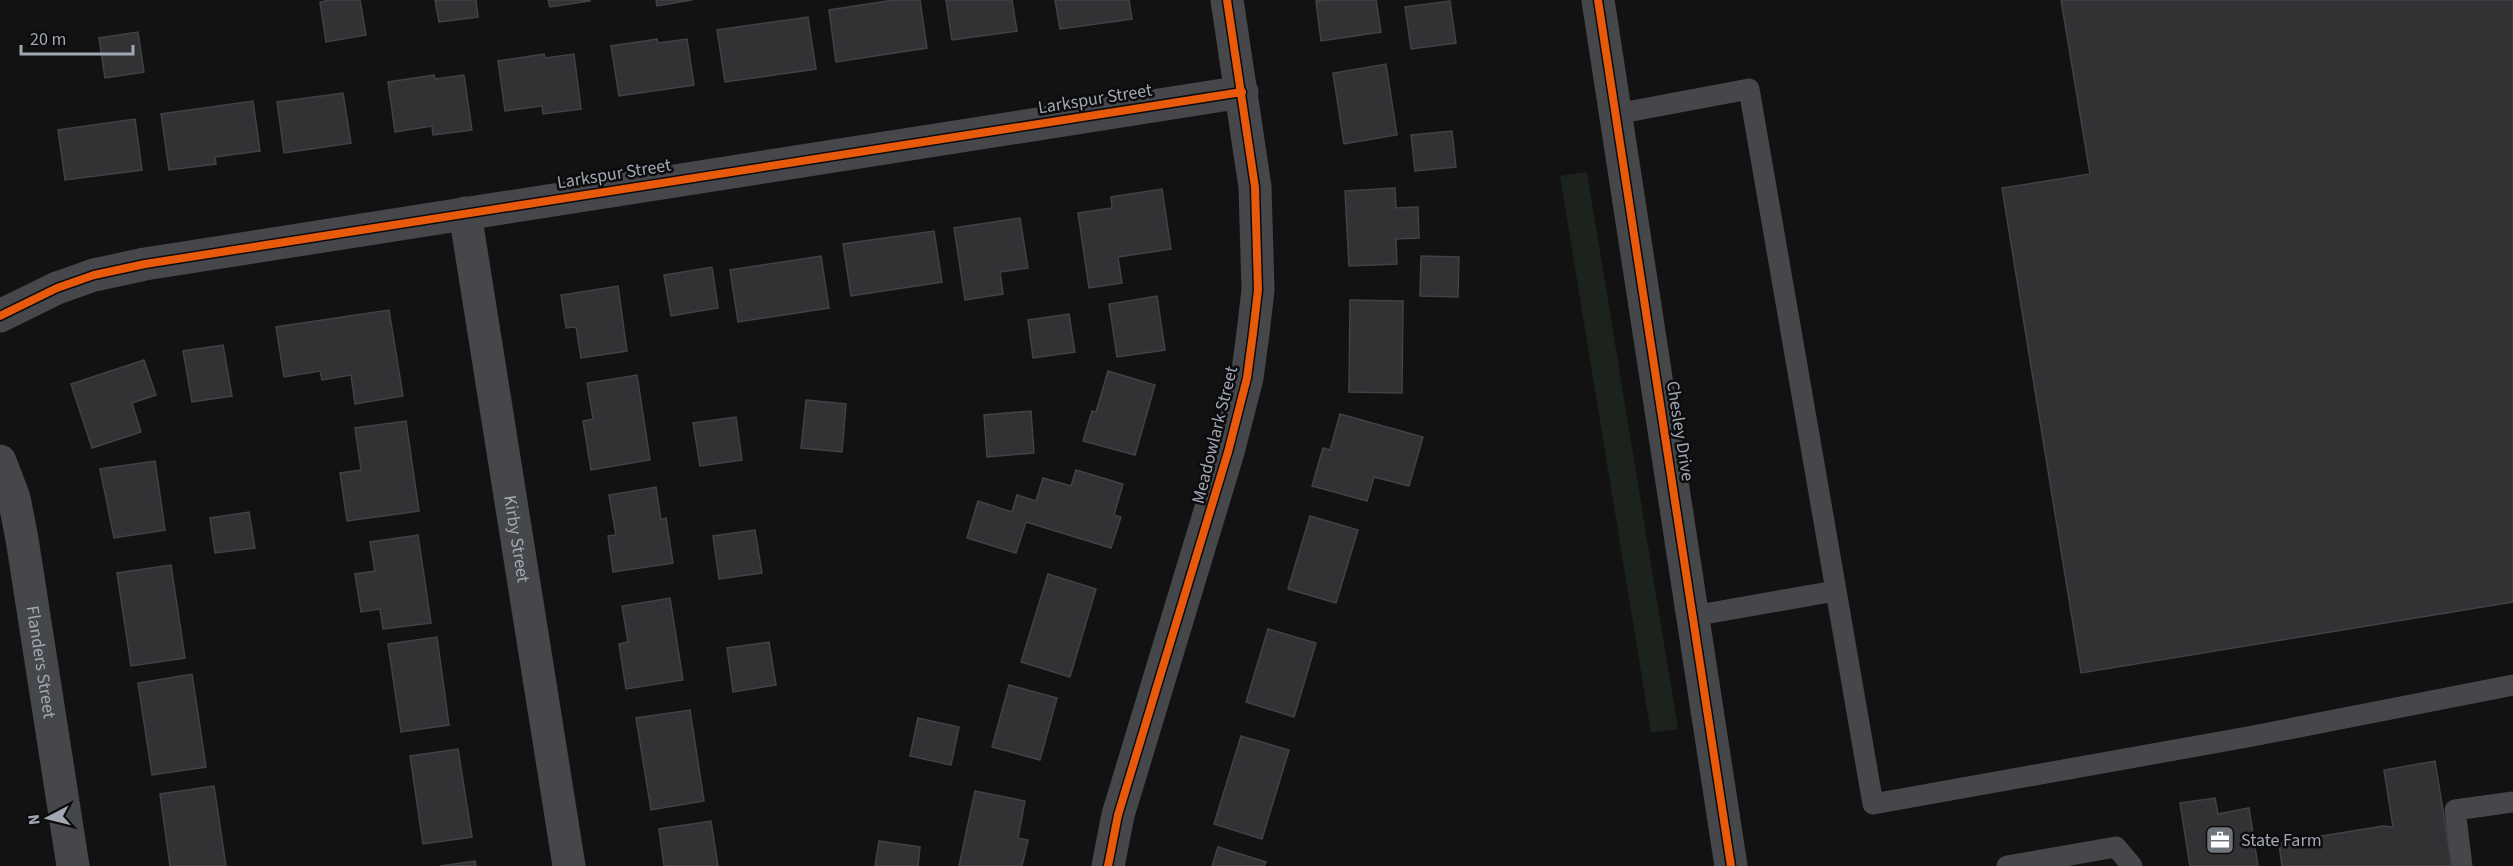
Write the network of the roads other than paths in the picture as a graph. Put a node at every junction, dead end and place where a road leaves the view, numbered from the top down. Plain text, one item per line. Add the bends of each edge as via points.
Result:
1 (1227, 0) edge
2 (1598, 0) edge
3 (1242, 92) junction
4 (1616, 114) junction
5 (465, 213) junction
6 (0, 316) edge
7 (0, 461) edge
8 (1836, 591) junction
9 (1693, 616) junction
10 (2513, 685) edge
11 (2513, 802) edge
12 (73, 866) edge
13 (569, 866) edge
14 (1108, 866) edge
15 (1731, 866) edge
16 (2007, 866) edge
17 (2132, 866) edge
18 (2462, 866) edge

1 - 3 street, Meadowlark Street
2 - 4 street, Chesley Drive
3 - 5 street, Larkspur Street
3 - 14 street, Meadowlark Street via 1256,187 1258,291 1247,378 1200,548 1118,815
4 - 8 lane via 1749,89
4 - 9 street, Chesley Drive
5 - 6 street, Larkspur Street via 94,275
5 - 13 street, Kirby Street
7 - 12 street, Flanders Street via 14,498 22,539
8 - 9 lane
8 - 10 lane via 1873,804
9 - 15 street, Chesley Drive
11 - 18 lane via 2455,810
16 - 17 lane via 2116,847

